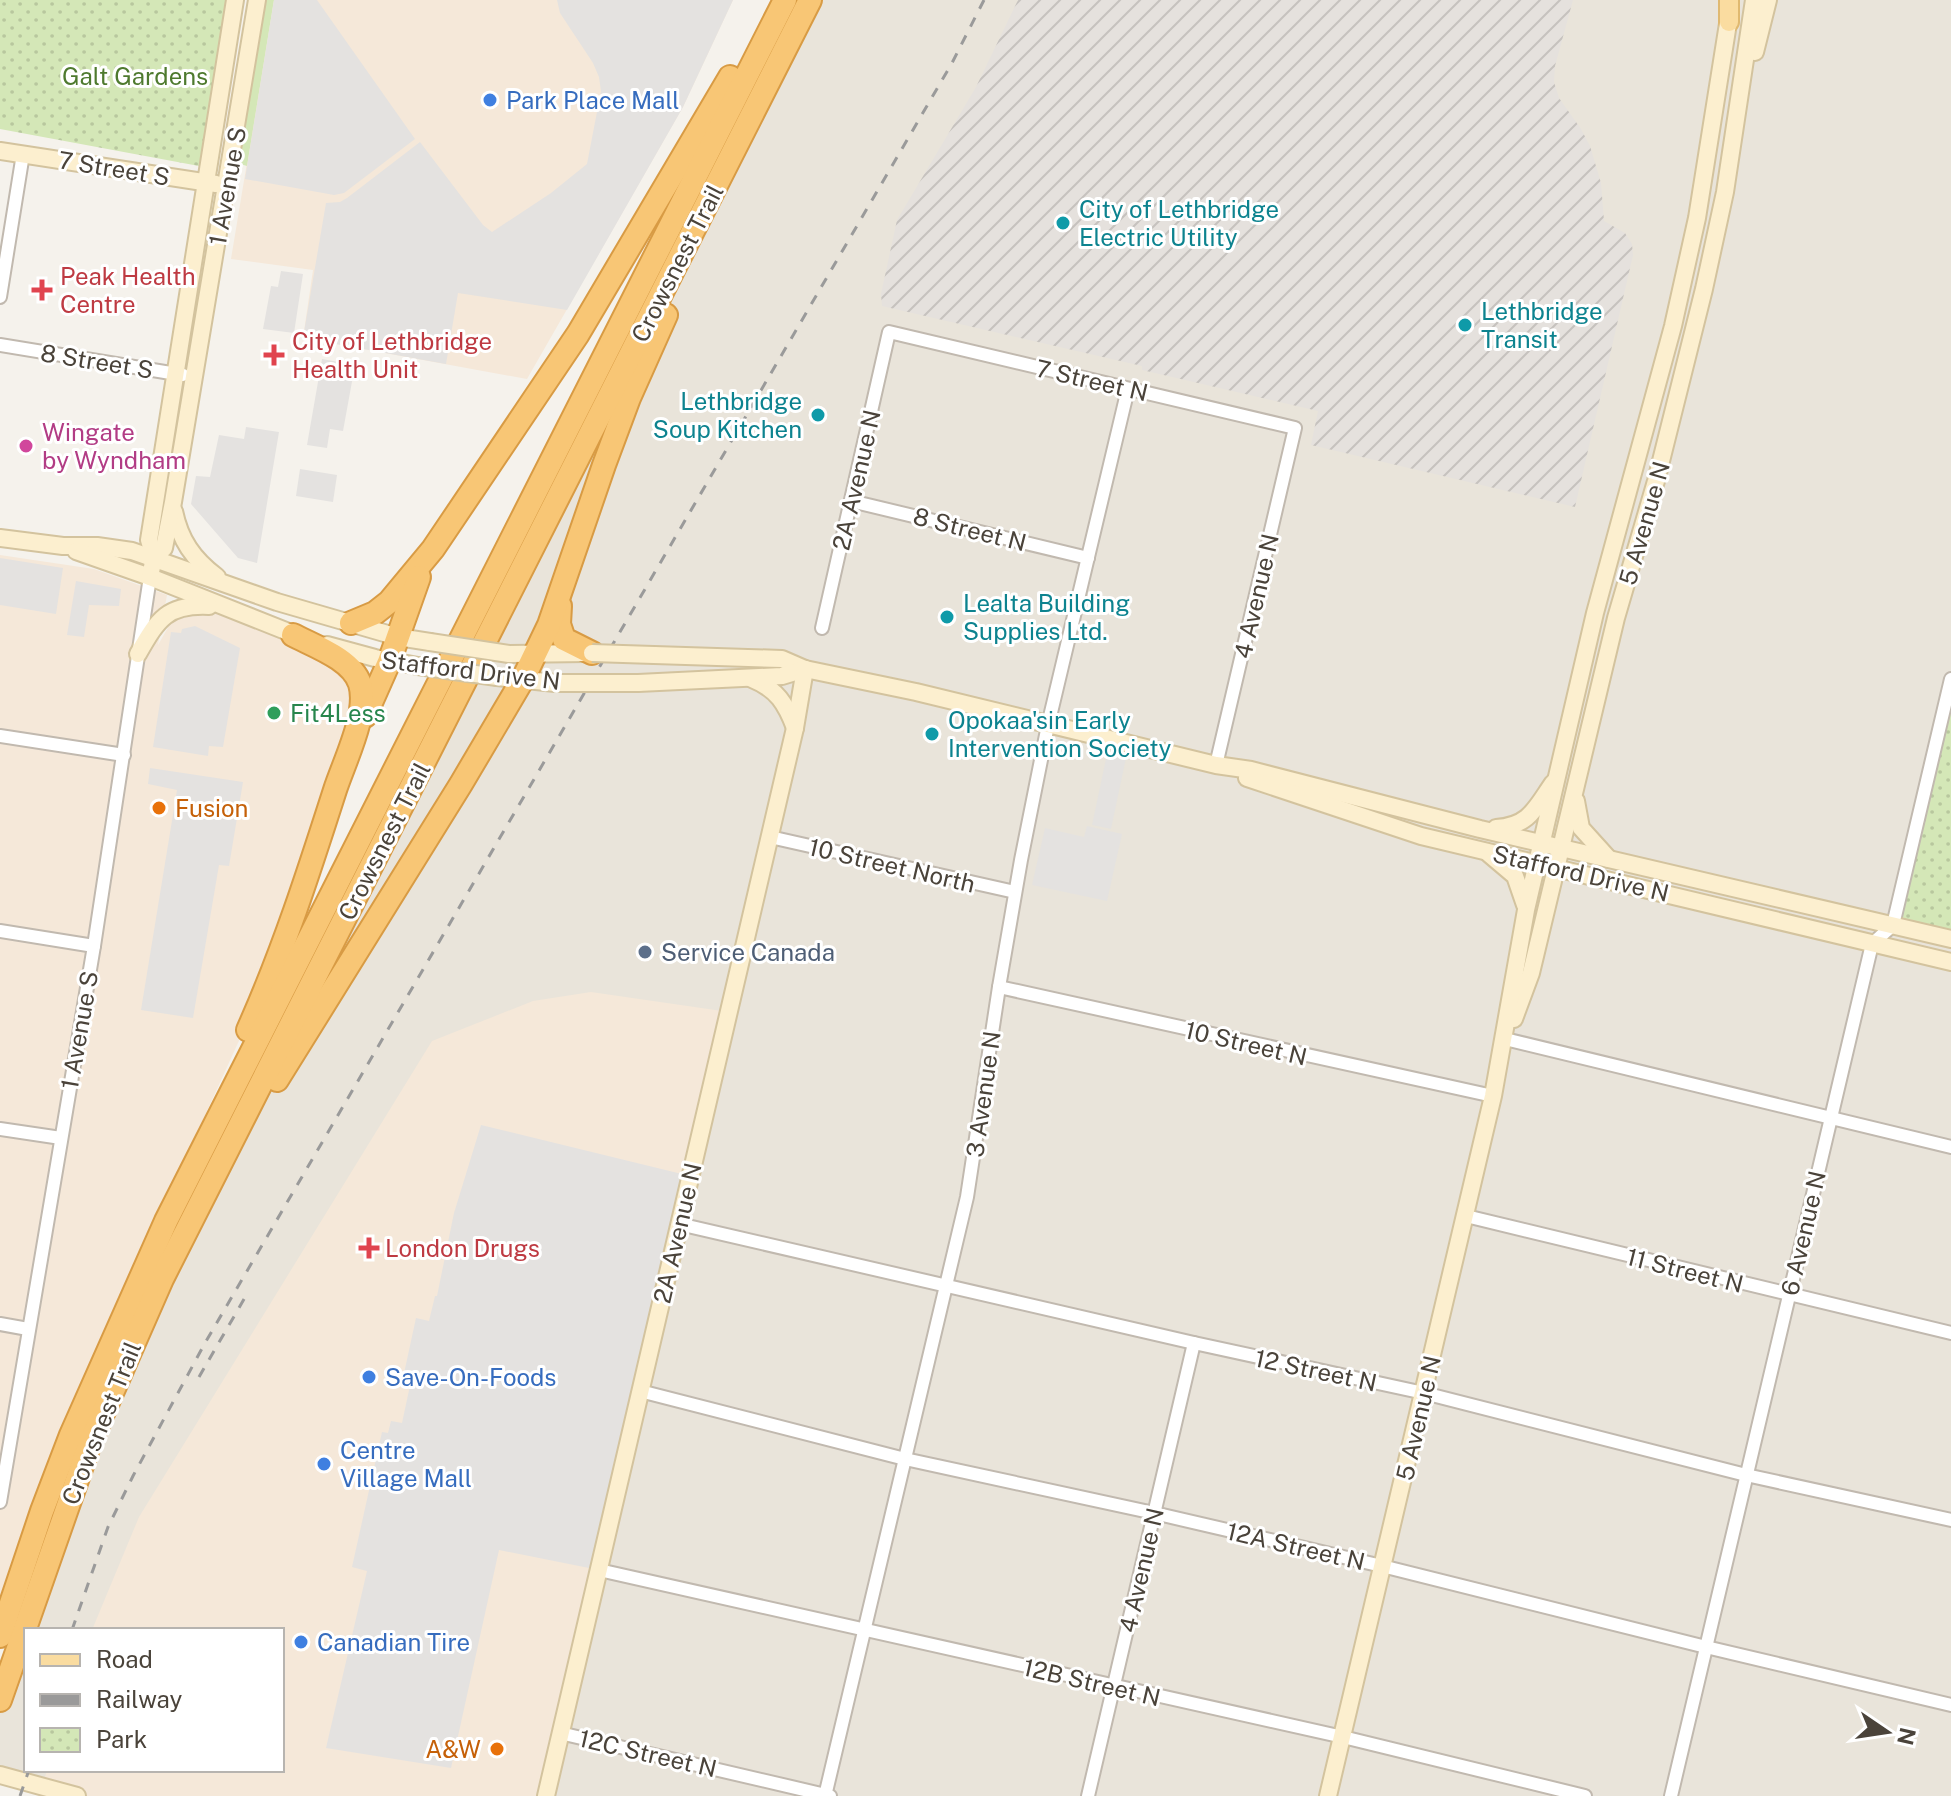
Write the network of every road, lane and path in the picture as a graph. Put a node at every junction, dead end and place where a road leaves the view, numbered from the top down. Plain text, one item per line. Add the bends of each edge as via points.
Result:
1 (235, 0) edge
2 (257, 0) edge
3 (776, 0) edge
4 (785, 0) edge
5 (810, 0) edge
6 (1730, 0) edge
7 (1754, 0) edge
8 (1768, 0) edge
9 (1729, 22) joint
10 (797, 24) junction
11 (1741, 91) junction
12 (0, 151) edge
13 (23, 154) junction
14 (206, 182) junction
15 (227, 186) junction
16 (0, 297) edge
17 (889, 332) joint
18 (0, 345) edge
19 (186, 375) junction
20 (1128, 389) junction
21 (1295, 428) joint
22 (851, 501) junction
23 (173, 502) junction
24 (0, 538) edge
25 (63, 546) junction
26 (433, 549) junction
27 (154, 557) junction
28 (1088, 558) junction
29 (150, 577) junction
30 (228, 585) junction
31 (561, 593) junction
32 (224, 607) junction
33 (351, 623) junction
34 (822, 628) dead end
35 (293, 635) junction
36 (398, 637) junction
37 (580, 651) junction
38 (537, 652) junction
39 (138, 654) junction
40 (389, 662) junction
41 (805, 669) junction
42 (747, 677) junction
43 (523, 679) junction
44 (1951, 679) edge
45 (1048, 725) junction
46 (795, 728) junction
47 (0, 736) edge
48 (124, 755) junction
49 (347, 757) junction
50 (1216, 765) junction
51 (1558, 775) junction
52 (1575, 790) junction
53 (1480, 829) junction
54 (770, 837) junction
55 (1542, 843) junction
56 (1561, 848) junction
57 (1485, 850) junction
58 (1610, 860) junction
59 (1538, 862) junction
60 (1557, 867) junction
61 (1015, 892) junction
62 (1526, 910) junction
63 (1893, 925) junction
64 (0, 931) edge
65 (1951, 939) edge
66 (1872, 944) junction
67 (94, 946) junction
68 (1951, 962) edge
69 (999, 987) junction
70 (1505, 1039) junction
71 (1493, 1096) junction
72 (1829, 1119) junction
73 (0, 1129) edge
74 (61, 1138) junction
75 (1951, 1147) edge
76 (207, 1189) junction
77 (1466, 1216) junction
78 (166, 1221) junction
79 (679, 1224) junction
80 (947, 1285) junction
81 (1789, 1295) junction
82 (0, 1324) edge
83 (28, 1329) junction
84 (1951, 1333) edge
85 (1194, 1343) junction
86 (640, 1391) junction
87 (1424, 1393) junction
88 (905, 1459) junction
89 (1746, 1475) junction
90 (0, 1502) edge
91 (1154, 1513) junction
92 (1951, 1520) edge
93 (1382, 1566) junction
94 (599, 1570) junction
95 (25, 1628) edge
96 (864, 1630) junction
97 (24, 1631) edge
98 (0, 1636) edge
99 (1706, 1647) junction
100 (1113, 1687) junction
101 (0, 1700) edge
102 (1951, 1705) edge
103 (560, 1733) junction
104 (1343, 1737) junction
105 (0, 1775) edge
106 (77, 1796) edge
107 (546, 1796) edge
108 (826, 1796) edge
109 (1088, 1796) edge
110 (1328, 1796) edge
111 (1585, 1796) edge
112 (1671, 1796) edge

1 - 14 main road, 1 Avenue S
2 - 15 main road, 1 Avenue S
3 - 26 highway via 578,334
4 - 78 highway, Crowsnest Trail
5 - 10 highway, Crowsnest Trail
6 - 9 main road
7 - 11 main road, 5 Avenue N
8 - 11 main road
9 - 51 main road, 5 Avenue N via 1697,218
10 - 31 highway via 629,398
10 - 76 highway, Crowsnest Trail
11 - 52 main road, 5 Avenue N via 1725,192 1680,390 1616,618
12 - 13 main road, 7 Street S
13 - 14 main road, 7 Street S
13 - 16 street
14 - 15 main road, 7 Street S
14 - 19 main road, 1 Avenue S
15 - 19 main road, 1 Avenue S
17 - 20 street, 7 Street N
17 - 22 street, 2A Avenue N
18 - 19 street, 8 Street S
19 - 23 main road, 1 Avenue S
19 - 27 main road, 1 Avenue S via 148,544
20 - 21 street, 7 Street N
20 - 28 street, 3 Avenue N
21 - 50 street, 4 Avenue N
22 - 28 street, 8 Street N
22 - 34 street, 2A Avenue N
23 - 27 main road, 1 Avenue S via 164,548
23 - 30 main road via 185,545
24 - 25 main road
25 - 27 main road, Stafford Drive N via 97,546
25 - 29 main road, Stafford Drive N
26 - 33 highway via 389,602
26 - 36 highway
27 - 29 main road, 1 Avenue S
27 - 30 main road, Stafford Drive N
28 - 45 street, 3 Avenue N
29 - 32 main road, Stafford Drive N
29 - 39 street, 1 Avenue S
30 - 33 main road, Stafford Drive N
31 - 37 highway via 559,624 564,639
31 - 38 highway
32 - 35 main road, Stafford Drive N
32 - 39 main road via 193,605 165,614
33 - 36 main road, Stafford Drive N
35 - 40 main road, Stafford Drive N
35 - 49 highway via 340,660 360,684 360,714
36 - 38 main road, Stafford Drive N, bridge via 509,654
36 - 40 highway
37 - 38 main road, Stafford Drive N
37 - 41 main road, Stafford Drive N, bridge via 770,657
38 - 43 highway
39 - 48 street, 1 Avenue S
40 - 43 main road, Stafford Drive N, bridge
40 - 49 highway
41 - 42 main road, Stafford Drive N
41 - 45 main road, Stafford Drive N
41 - 46 main road, 2A Avenue N
42 - 43 main road, Stafford Drive N, bridge via 638,683
42 - 46 main road via 775,691
43 - 76 highway
44 - 63 street
45 - 50 main road, Stafford Drive N
45 - 61 street, 3 Avenue N
46 - 54 main road, 2A Avenue N
47 - 48 street
48 - 67 street, 1 Avenue S
49 - 78 highway via 286,939
50 - 53 main road, Stafford Drive N
50 - 57 main road, Stafford Drive N via 1421,836
51 - 53 main road via 1521,823
51 - 55 main road, 5 Avenue N
52 - 56 main road, 5 Avenue N
52 - 58 main road via 1581,828
53 - 55 main road, Stafford Drive N
54 - 61 street, 10 Street North
54 - 79 main road, 2A Avenue N
55 - 56 main road, Stafford Drive N
55 - 59 main road, 5 Avenue N
56 - 58 main road, Stafford Drive N
56 - 60 main road, 5 Avenue N
57 - 59 main road, Stafford Drive N
57 - 62 main road via 1515,876
58 - 63 main road, Stafford Drive N
59 - 60 main road, Stafford Drive N
59 - 62 main road, 5 Avenue N
60 - 66 main road, Stafford Drive N
60 - 70 main road, 5 Avenue N via 1529,982
61 - 69 street, 3 Avenue N
62 - 70 main road, 5 Avenue N
63 - 65 main road, Stafford Drive N
63 - 66 street
64 - 67 street
66 - 68 main road, Stafford Drive N
66 - 72 street, 6 Avenue N
67 - 74 street, 1 Avenue S
69 - 71 street, 10 Street N
69 - 80 street, 3 Avenue N via 967,1197
70 - 71 main road, 5 Avenue N
70 - 72 street
71 - 77 main road, 5 Avenue N
72 - 75 street
72 - 81 street, 6 Avenue N
73 - 74 street
74 - 83 street, 1 Avenue S
76 - 95 highway, Crowsnest Trail via 90,1443
77 - 81 street, 11 Street N
77 - 87 main road, 5 Avenue N
78 - 98 highway, Crowsnest Trail via 71,1435
79 - 80 street, 12 Street N
79 - 86 main road, 2A Avenue N
80 - 85 street, 12 Street N
80 - 88 street, 3 Avenue N
81 - 84 street, 11 Street N
81 - 89 street, 6 Avenue N
82 - 83 street
83 - 90 street, 1 Avenue S
85 - 87 street, 12 Street N
85 - 91 street, 4 Avenue N
86 - 88 street, 12A Street N
86 - 94 main road, 2A Avenue N
87 - 89 street, 12 Street N
87 - 93 main road, 5 Avenue N
88 - 91 street, 12A Street N
88 - 96 street, 3 Avenue N
89 - 92 street, 12 Street N
89 - 99 street, 6 Avenue N
91 - 93 street, 12A Street N
91 - 100 street, 4 Avenue N
93 - 99 street, 12A Street N
93 - 104 main road, 5 Avenue N
94 - 96 street, 12B Street N
94 - 103 main road, 2A Avenue N
96 - 100 street, 12B Street N
96 - 108 street, 3 Avenue N
97 - 101 highway, Crowsnest Trail
99 - 102 street, 12A Street N
99 - 112 street, 6 Avenue N
100 - 104 street, 12B Street N
100 - 109 street, 4 Avenue N
103 - 107 main road, 2A Avenue N
103 - 108 street, 12C Street N
104 - 110 main road, 5 Avenue N
104 - 111 street, 12B Street N
105 - 106 main road

